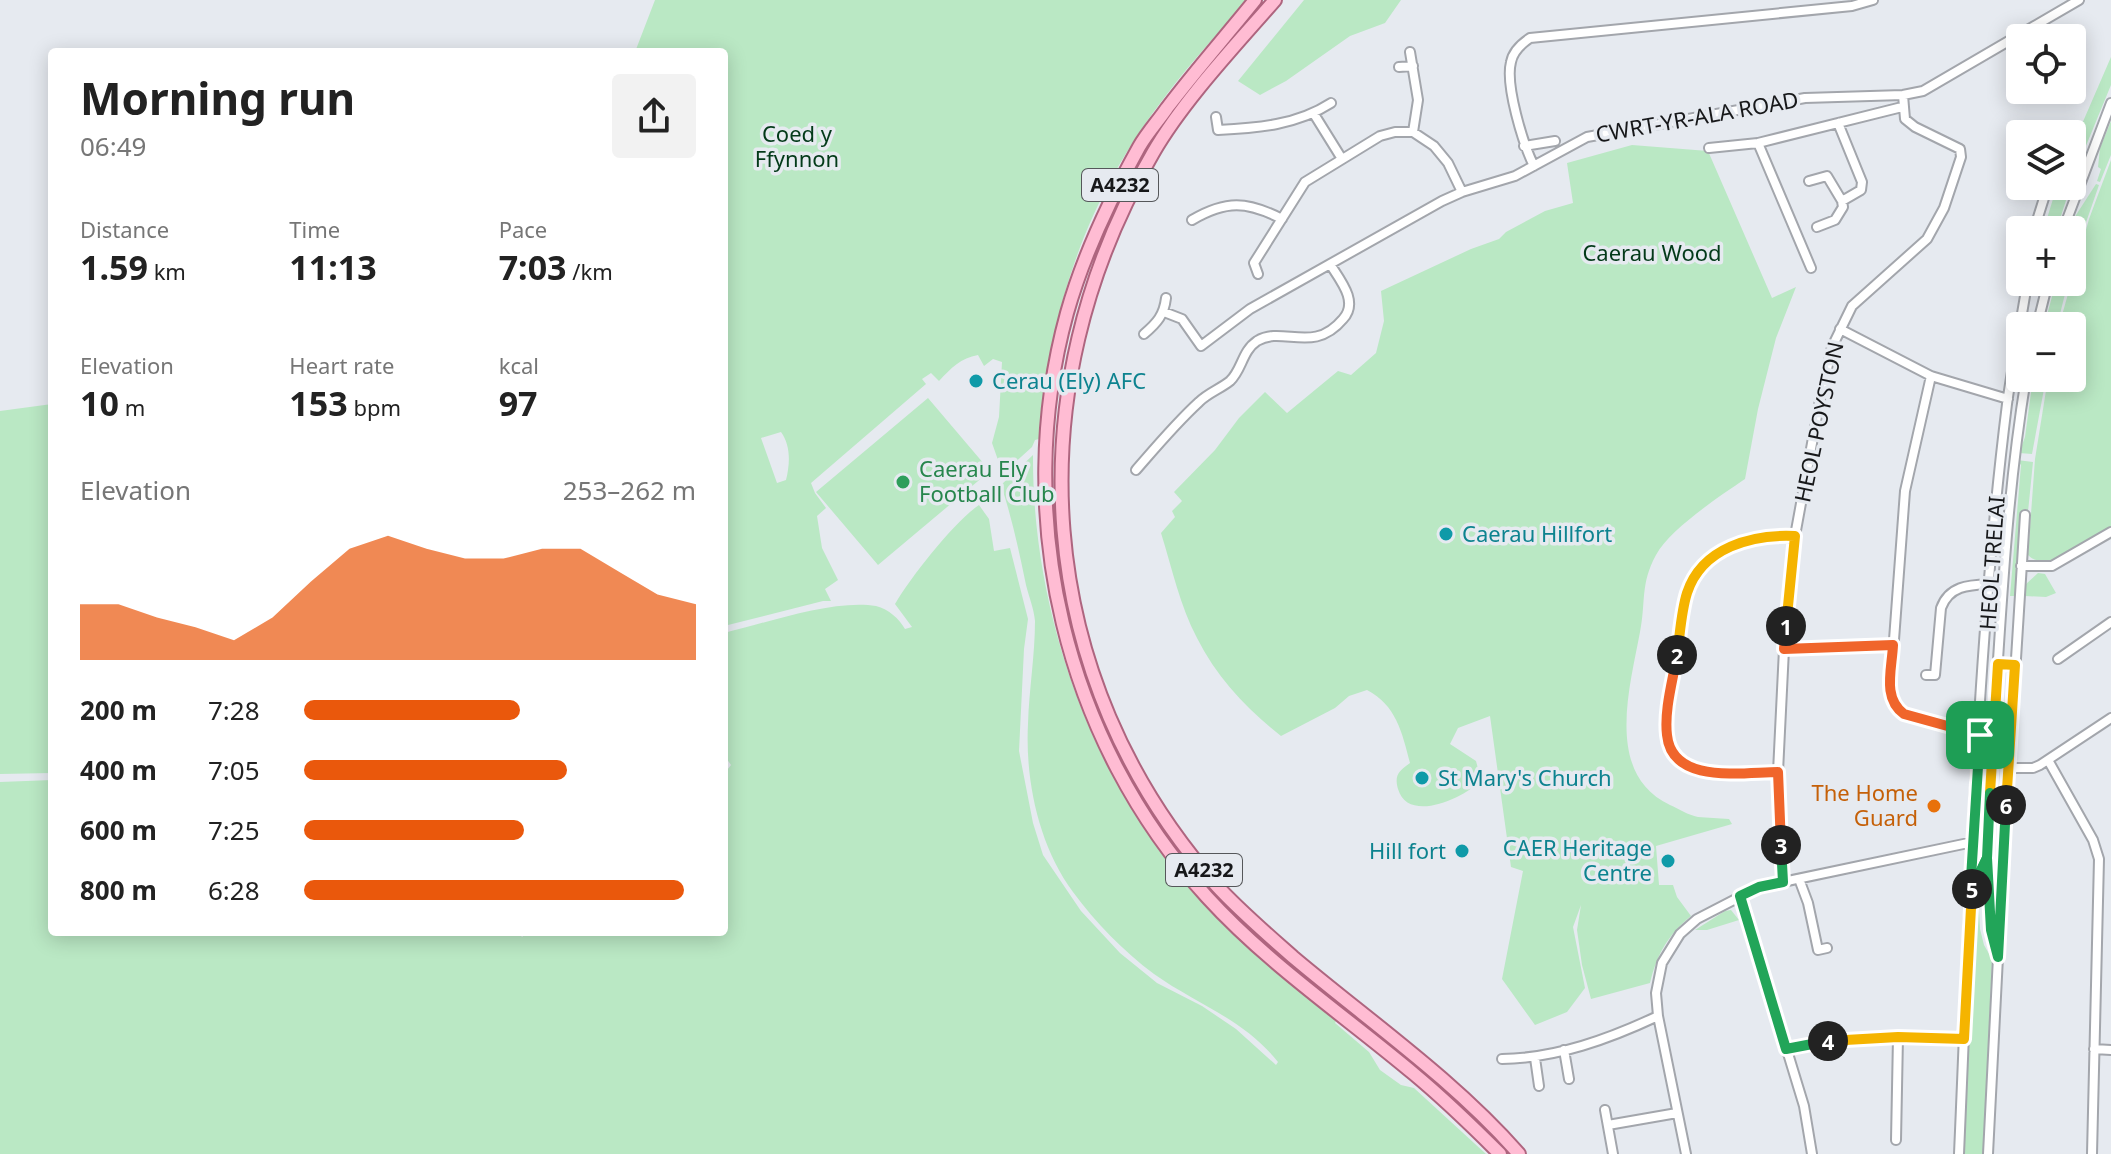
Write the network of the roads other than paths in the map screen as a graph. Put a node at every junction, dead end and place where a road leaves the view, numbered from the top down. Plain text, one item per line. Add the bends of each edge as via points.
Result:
1 (1255, 0) edge
2 (1275, 0) edge
3 (1873, 0) edge
4 (2079, 0) edge
5 (1410, 52) dead end
6 (1413, 66) junction
7 (1399, 67) dead end
8 (1903, 95) junction
9 (1331, 103) dead end
10 (2111, 103) edge
11 (1902, 107) junction
12 (1314, 114) junction
13 (1216, 117) dead end
14 (1838, 123) junction
15 (1413, 132) junction
16 (1555, 141) dead end
17 (1758, 143) junction
18 (1524, 146) junction
19 (1709, 148) dead end
20 (1342, 159) junction
21 (1534, 166) junction
22 (1809, 181) dead end
23 (1462, 192) junction
24 (1842, 201) junction
25 (1206, 212) junction
26 (2068, 216) edge
27 (1282, 219) junction
28 (1192, 220) dead end
29 (1211, 223) dead end
30 (1817, 227) dead end
31 (1330, 264) junction
32 (1811, 268) dead end
33 (1258, 274) dead end
34 (2025, 296) edge
35 (1166, 298) dead end
36 (1164, 312) junction
37 (1840, 329) junction
38 (1144, 334) dead end
39 (1931, 376) junction
40 (2024, 392) edge
41 (2008, 399) junction
42 (1148, 441) dead end
43 (1156, 448) junction
44 (1136, 470) dead end
45 (2025, 515) dead end
46 (2111, 532) edge
47 (1795, 536) junction
48 (2021, 566) junction
49 (1989, 584) junction
50 (2111, 622) edge
51 (1893, 645) junction
52 (1784, 649) junction
53 (2058, 659) dead end
54 (1998, 664) junction
55 (2015, 665) junction
56 (1926, 675) dead end
57 (2111, 718) edge
58 (1980, 735) junction
59 (2048, 760) junction
60 (2008, 768) junction
61 (1778, 772) junction
62 (1973, 842) junction
63 (2111, 855) edge
64 (1987, 858) junction
65 (2099, 859) junction
66 (1799, 879) junction
67 (1783, 882) junction
68 (1970, 894) junction
69 (1740, 896) junction
70 (1827, 948) dead end
71 (1998, 957) junction
72 (1658, 1016) junction
73 (1898, 1037) junction
74 (1964, 1039) junction
75 (1786, 1049) junction
76 (2094, 1049) junction
77 (1564, 1050) junction
78 (2111, 1050) edge
79 (1535, 1058) junction
80 (1502, 1059) dead end
81 (1569, 1079) dead end
82 (1539, 1086) dead end
83 (1605, 1110) dead end
84 (1677, 1113) junction
85 (1608, 1125) junction
86 (1896, 1140) dead end
87 (1500, 1154) edge
88 (1519, 1154) edge
89 (1613, 1154) edge
90 (1686, 1154) edge
91 (1812, 1154) edge
92 (1959, 1154) edge
93 (1988, 1154) edge
94 (2092, 1154) edge

1 - 87 main road, A4232 via 1141,143 1102,220 1067,313 1050,403 1046,484 1047,537 1065,639 1117,770 1208,898
2 - 88 main road, A4232 via 1154,151 1115,228 1082,317 1066,401 1059,479 1068,583 1079,634 1128,760 1178,838 1263,931 1468,1102
3 - 18 street via 1530,38 1514,54 1509,75
4 - 8 street, CWRT-YR-ALA ROAD via 1923,91
5 - 6 street
6 - 7 street
6 - 15 street via 1418,100
8 - 11 street
8 - 21 street, CWRT-YR-ALA ROAD via 1805,98 1595,135
9 - 12 street
10 - 26 street
11 - 14 street, CWRT-YR-ALA ROAD
11 - 37 street, HEOL POYSTON via 1905,119 1960,149 1961,157 1927,239 1852,306
12 - 13 street via 1277,125 1218,130
12 - 20 street
14 - 17 street, CWRT-YR-ALA ROAD
14 - 24 street via 1862,182 1858,193
15 - 20 street via 1380,136
15 - 23 street via 1448,163
16 - 18 street
17 - 19 street, CWRT-YR-ALA ROAD
17 - 32 street via 1800,253
18 - 21 street
20 - 27 street via 1305,182
21 - 23 street, CWRT-YR-ALA ROAD
22 - 24 street via 1827,176
23 - 31 street, CWRT-YR-ALA ROAD
24 - 30 street via 1840,216
25 - 27 street via 1242,205
25 - 28 street
25 - 29 street
27 - 33 street via 1254,263
31 - 36 street, CWRT-YR-ALA ROAD via 1250,309 1201,346 1182,319
31 - 43 street via 1348,295 1344,319 1315,337 1271,335 1256,342 1231,380 1198,402
34 - 41 street, HEOL TRELAI
35 - 36 street
36 - 38 street
37 - 39 street
37 - 47 street, HEOL POYSTON via 1819,405
39 - 41 street
39 - 51 street via 1905,491
40 - 54 street, HEOL TRELAI
41 - 49 street, HEOL TRELAI
42 - 43 street
43 - 44 street
45 - 48 street, HEOL TRELAI
46 - 48 street via 2052,566
47 - 52 street, HEOL POYSTON
47 - 61 street via 1739,542 1697,575 1685,601 1666,725 1677,758 1697,771
48 - 55 street, HEOL TRELAI
49 - 56 street via 1959,587 1944,600 1935,675
49 - 58 street, HEOL TRELAI
50 - 53 street
51 - 52 street
51 - 58 street via 1890,694 1895,707
52 - 61 street, HEOL POYSTON
54 - 55 street
54 - 64 street, HEOL TRELAI
55 - 60 street, HEOL TRELAI
57 - 59 street
58 - 62 street, HEOL TRELAI
59 - 60 street via 2033,768
59 - 65 street
60 - 71 street, HEOL TRELAI
61 - 67 street, HEOL POYSTON
62 - 66 street
62 - 68 street, HEOL TRELAI
63 - 65 street
64 - 68 street, HEOL TRELAI
64 - 71 street, HEOL TRELAI
65 - 76 street
66 - 67 street
66 - 70 street via 1818,950
67 - 69 street
68 - 74 street, HEOL TRELAI
69 - 72 street via 1680,934 1658,976
69 - 75 street
71 - 93 street, HEOL TRELAI
72 - 77 street
72 - 84 street
73 - 74 street
73 - 75 street
73 - 86 street
74 - 92 street, HEOL TRELAI
75 - 91 street
76 - 78 street
76 - 94 street
77 - 79 street
77 - 81 street
79 - 80 street
79 - 82 street
83 - 85 street
84 - 85 street
84 - 90 street
85 - 89 street

